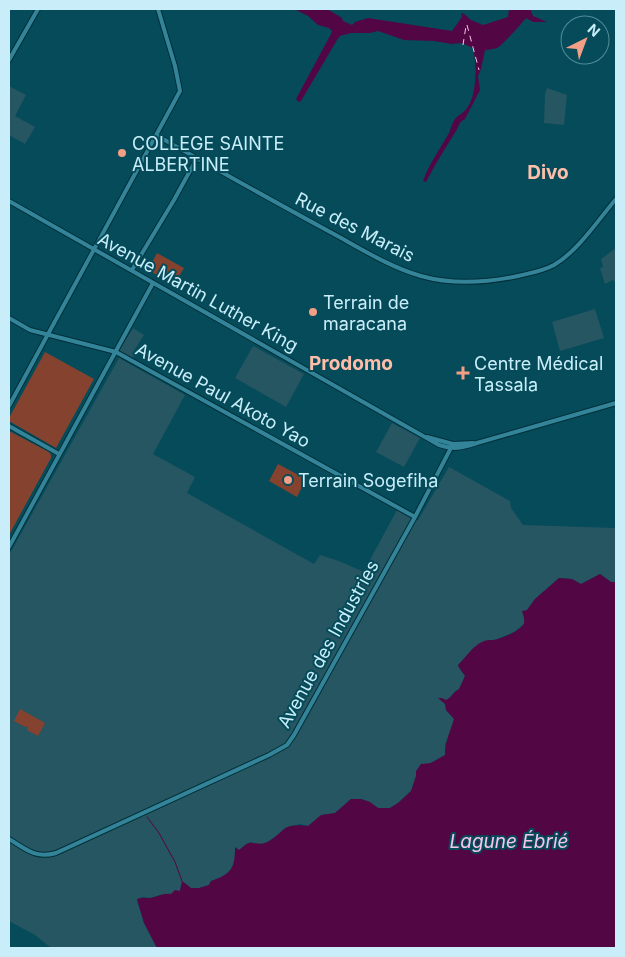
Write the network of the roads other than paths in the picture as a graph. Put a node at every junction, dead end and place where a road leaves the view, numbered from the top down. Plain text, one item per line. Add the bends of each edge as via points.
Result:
1 (38, 9) edge
2 (158, 9) edge
3 (9, 60) edge
4 (156, 135) junction
5 (197, 158) junction
6 (616, 199) edge
7 (9, 201) edge
8 (94, 249) junction
9 (132, 270) junction
10 (153, 283) junction
11 (9, 318) edge
12 (47, 335) junction
13 (116, 352) junction
14 (616, 403) edge
15 (9, 406) edge
16 (9, 426) edge
17 (452, 446) junction
18 (59, 454) junction
19 (415, 517) junction
20 (9, 547) edge
21 (9, 839) edge

1 - 3 street
2 - 4 street via 180,91
4 - 5 street, Rue des Marais
4 - 8 street
5 - 6 street, Rue des Marais via 393,265 419,275 454,282 498,280 538,272 553,265 574,249
5 - 9 street
7 - 8 street, Avenue Martin Luther King
8 - 9 street, Avenue Martin Luther King
8 - 12 street
9 - 10 street, Avenue Martin Luther King
10 - 13 street
10 - 17 street, Avenue Martin Luther King via 427,437
11 - 12 street, Avenue Paul Akoto Yao
12 - 13 street, Avenue Paul Akoto Yao
12 - 15 street
13 - 18 street
13 - 19 street, Avenue Paul Akoto Yao
14 - 17 street, Avenue Martin Luther King via 477,443
16 - 18 street
17 - 19 street, Avenue des Industries
18 - 20 street
19 - 21 street, Avenue des Industries via 294,735 283,748 56,853 37,855

